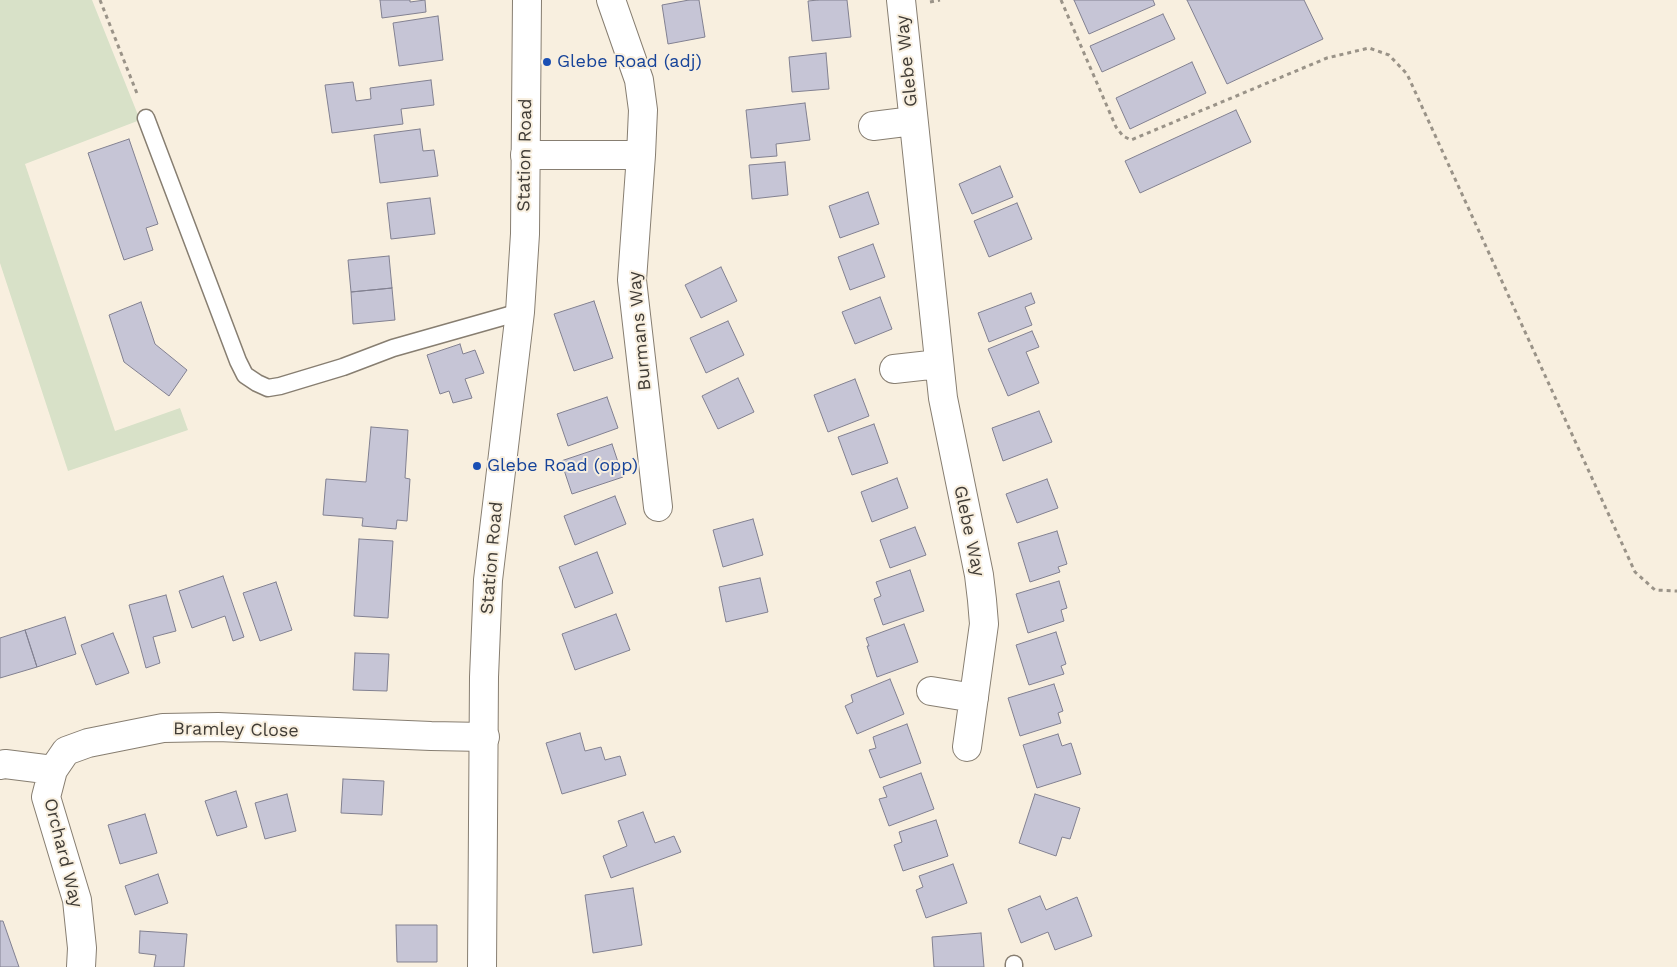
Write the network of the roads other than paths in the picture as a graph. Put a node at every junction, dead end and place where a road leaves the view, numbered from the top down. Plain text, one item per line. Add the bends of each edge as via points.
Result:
1 (527, 0) edge
2 (611, 0) edge
3 (901, 0) edge
4 (146, 118) road end
5 (913, 121) junction
6 (873, 126) dead end
7 (525, 155) junction
8 (641, 155) junction
9 (520, 312) junction
10 (939, 364) junction
11 (894, 369) dead end
12 (658, 507) dead end
13 (931, 691) dead end
14 (974, 698) junction
15 (485, 737) junction
16 (966, 747) dead end
17 (0, 765) edge
18 (53, 770) junction
19 (81, 967) edge
20 (482, 967) edge

1 - 7 street, Station Road
2 - 8 street, Burmans Way via 639,80 643,110
3 - 5 street, Glebe Way
4 - 9 lane via 238,361 246,375 257,383 268,388 280,386 393,348
5 - 6 street, Glebe Way
5 - 10 street, Glebe Way
7 - 8 street
7 - 9 street, Station Road via 525,234
8 - 12 street, Burmans Way via 632,280
9 - 15 street, Station Road via 488,580
10 - 11 street
10 - 14 street, Glebe Way via 982,600 984,624
13 - 14 street
14 - 16 street, Glebe Way
15 - 18 street, Bramley Close via 218,727 163,728 88,743 66,751
15 - 20 street, Station Road
17 - 18 street
18 - 19 street, Orchard Way via 46,796 77,900

